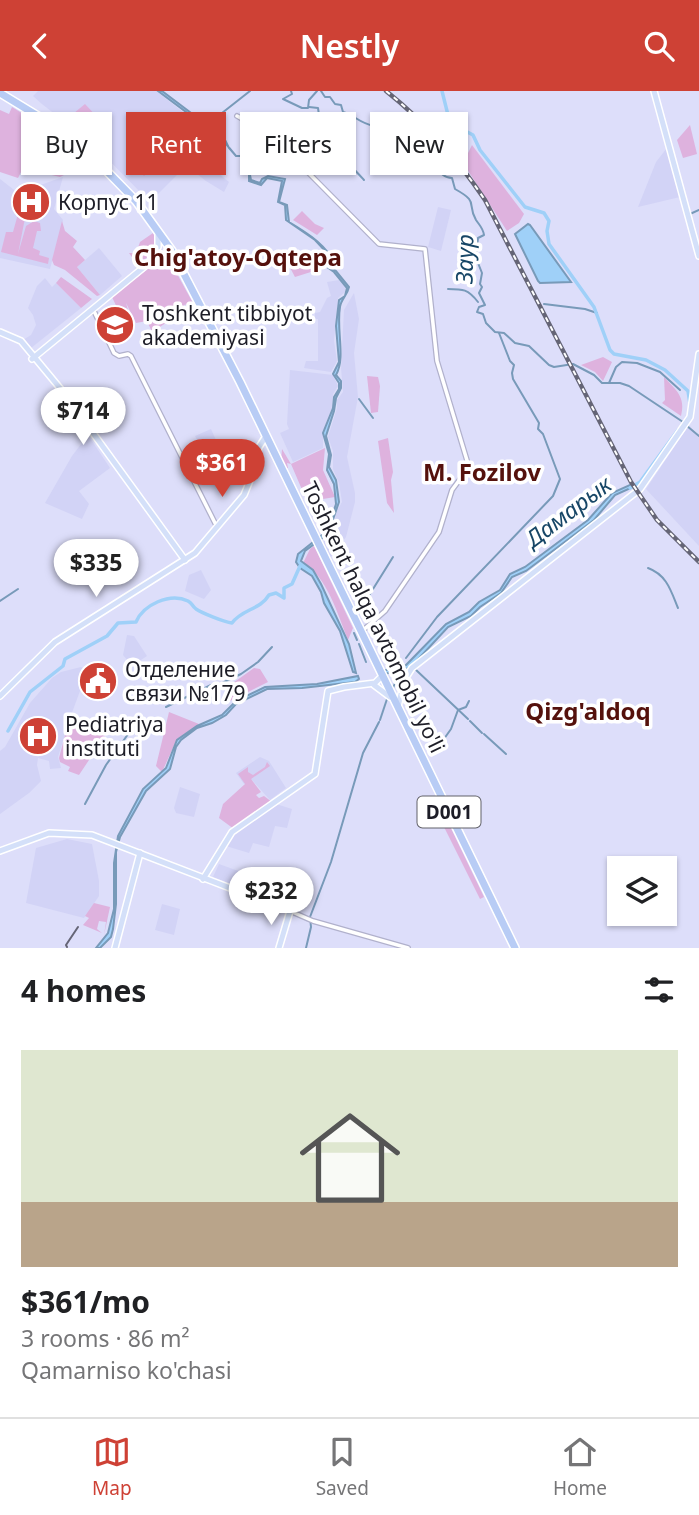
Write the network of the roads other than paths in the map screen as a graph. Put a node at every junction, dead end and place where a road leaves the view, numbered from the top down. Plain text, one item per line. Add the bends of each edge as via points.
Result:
1 (654, 91) edge
2 (0, 95) edge
3 (237, 116) dead end
4 (129, 196) junction
5 (158, 235) junction
6 (699, 256) edge
7 (154, 257) junction
8 (175, 262) junction
9 (190, 286) junction
10 (92, 308) junction
11 (0, 333) edge
12 (699, 354) edge
13 (32, 356) junction
14 (264, 436) junction
15 (217, 527) junction
16 (184, 559) junction
17 (362, 631) junction
18 (380, 673) junction
19 (371, 684) junction
20 (401, 691) junction
21 (0, 695) edge
22 (391, 695) junction
23 (399, 709) junction
24 (403, 721) junction
25 (0, 852) edge
26 (140, 855) junction
27 (209, 869) junction
28 (202, 879) junction
29 (215, 883) junction
30 (289, 912) junction
31 (116, 948) edge
32 (280, 948) edge
33 (408, 948) edge
34 (513, 948) edge

1 - 6 main road
2 - 4 highway, Toshkent halqa avtomobil yo'li / D001 via 91,156
3 - 17 street via 271,135 379,244 425,249 437,361 469,467 452,490 439,532 385,611
4 - 5 highway, Toshkent halqa avtomobil yo'li / D001
4 - 9 highway, Toshkent halqa avtomobil yo'li / D001 via 163,237
5 - 7 main road
5 - 8 highway, Toshkent halqa avtomobil yo'li / D001
7 - 8 main road via 166,256
7 - 10 main road
8 - 9 highway, Toshkent halqa avtomobil yo'li / D001
9 - 14 highway, Toshkent halqa avtomobil yo'li / D001
10 - 13 main road
10 - 15 street via 115,352 132,355
11 - 13 main road via 16,338
12 - 20 main road via 686,425 638,490 412,669
13 - 16 main road
13 - 16 main road
14 - 15 main road via 243,496
14 - 17 highway, Toshkent halqa avtomobil yo'li / D001
15 - 16 main road
16 - 21 main road via 55,642
17 - 18 highway, Toshkent halqa avtomobil yo'li / D001
18 - 19 main road via 377,683
18 - 22 highway, Toshkent halqa avtomobil yo'li / D001
19 - 22 main road
19 - 27 main road via 329,690 314,775 232,832
20 - 22 main road
20 - 23 main road
22 - 23 highway, Toshkent halqa avtomobil yo'li / D001
22 - 24 highway, Toshkent halqa avtomobil yo'li / D001
23 - 24 highway, Toshkent halqa avtomobil yo'li / D001
24 - 34 highway, Toshkent halqa avtomobil yo'li / D001
25 - 26 main road via 55,834 85,836
26 - 28 main road
26 - 31 main road
27 - 28 main road
27 - 29 main road via 207,877
28 - 29 main road
29 - 30 main road
30 - 32 main road
30 - 33 street

